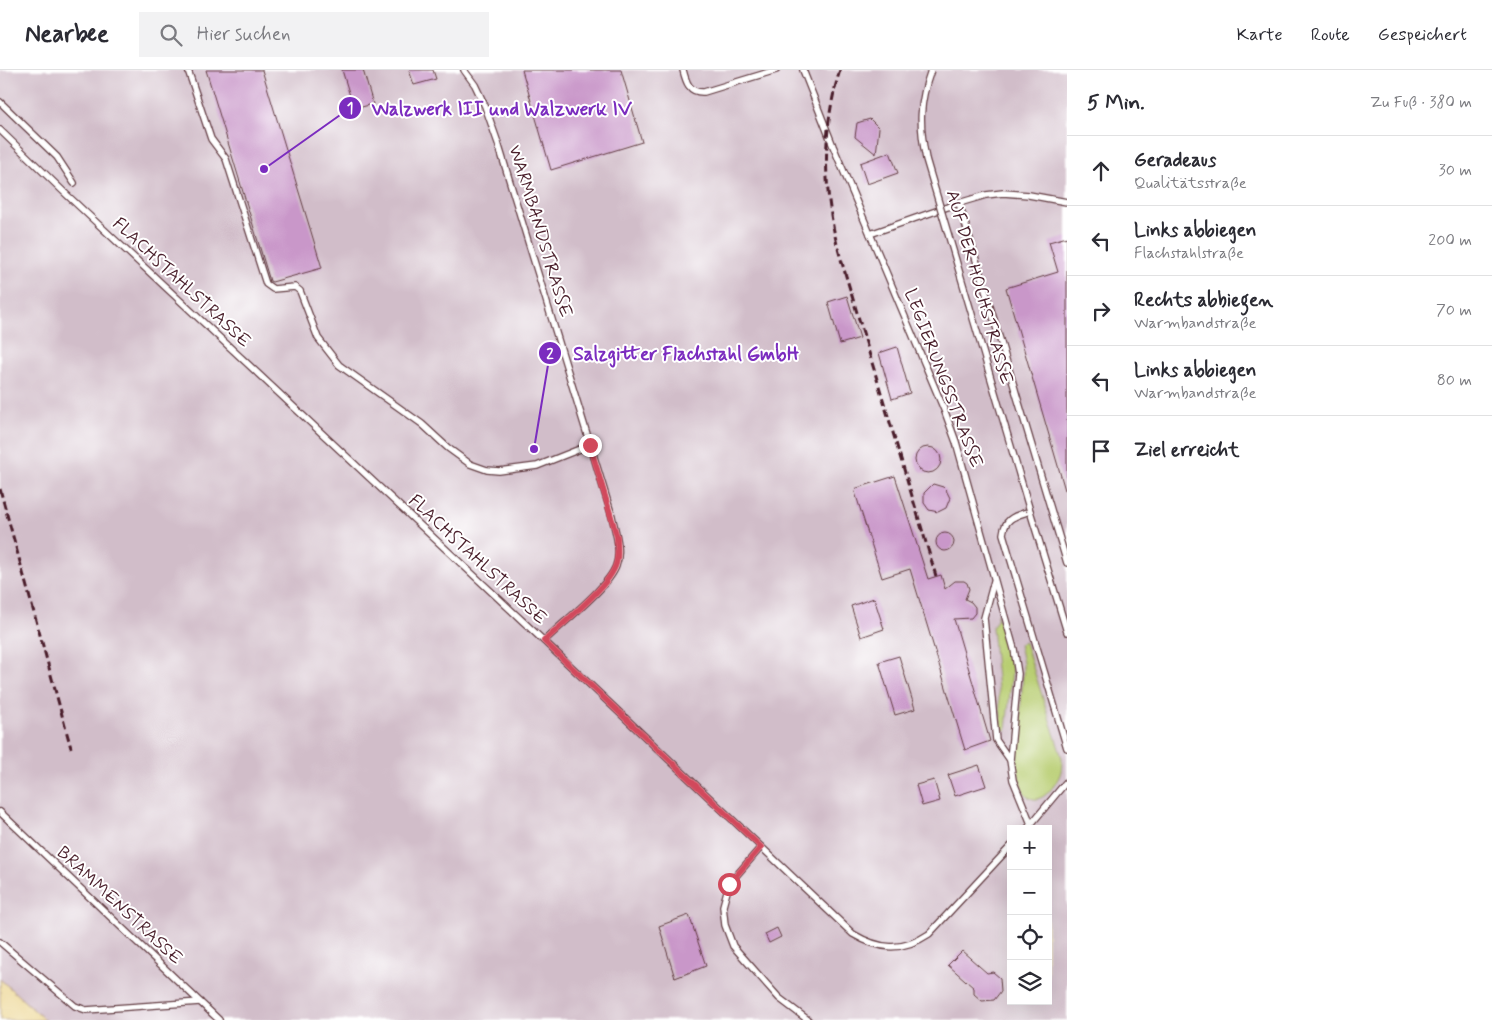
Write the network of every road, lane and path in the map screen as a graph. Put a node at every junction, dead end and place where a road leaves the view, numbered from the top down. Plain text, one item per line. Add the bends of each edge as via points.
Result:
1 (188, 70) edge
2 (464, 70) edge
3 (683, 70) edge
4 (776, 70) edge
5 (803, 70) edge
6 (931, 70) edge
7 (0, 102) edge
8 (0, 130) edge
9 (74, 183) dead end
10 (1067, 202) edge
11 (959, 203) junction
12 (870, 234) junction
13 (590, 445) junction
14 (1030, 511) junction
15 (1067, 563) edge
16 (995, 579) junction
17 (1067, 632) edge
18 (544, 641) junction
19 (1067, 748) edge
20 (1010, 760) junction
21 (1067, 780) edge
22 (0, 812) edge
23 (1029, 825) edge
24 (1030, 825) edge
25 (761, 847) junction
26 (1007, 850) edge
27 (0, 942) edge
28 (200, 1002) junction
29 (219, 1020) edge
30 (808, 1020) edge

1 - 13 lane via 211,139 226,159 266,284 273,289 295,286 300,291 318,338 339,365 422,424 470,464 487,470 537,466
2 - 13 lane, WARMBANDSTRASSE via 485,106 498,143
3 - 4 lane via 687,83 698,93
5 - 12 lane, LEGIERUNGSSTRASSE
6 - 14 lane, AUF DER HOCHSTRASSE, bridge via 921,106 921,135 926,159
7 - 9 lane via 57,156
8 - 18 lane, FLACHSTAHLSTRASSE
10 - 11 lane via 1003,193
11 - 12 lane
11 - 15 lane
12 - 16 lane, LEGIERUNGSSTRASSE via 956,442
13 - 18 lane, WARMBANDSTRASSE via 617,537 616,566 593,596
14 - 17 lane, AUF DER HOCHSTRASSE
14 - 19 lane via 1008,520 1002,534
16 - 20 lane, LEGIERUNGSSTRASSE via 1018,674
16 - 20 lane via 984,618 996,740
18 - 25 lane, FLACHSTAHLSTRASSE
20 - 23 lane, LEGIERUNGSSTRASSE via 1013,780
21 - 24 lane
22 - 28 lane, BRAMMENSTRASSE
25 - 26 lane, FLACHSTAHLSTRASSE via 853,934 866,942 894,947 910,944 929,934
25 - 30 lane via 729,884 724,906 725,924 733,946 779,998
27 - 28 lane via 75,1006 86,1010
28 - 29 lane, BRAMMENSTRASSE

